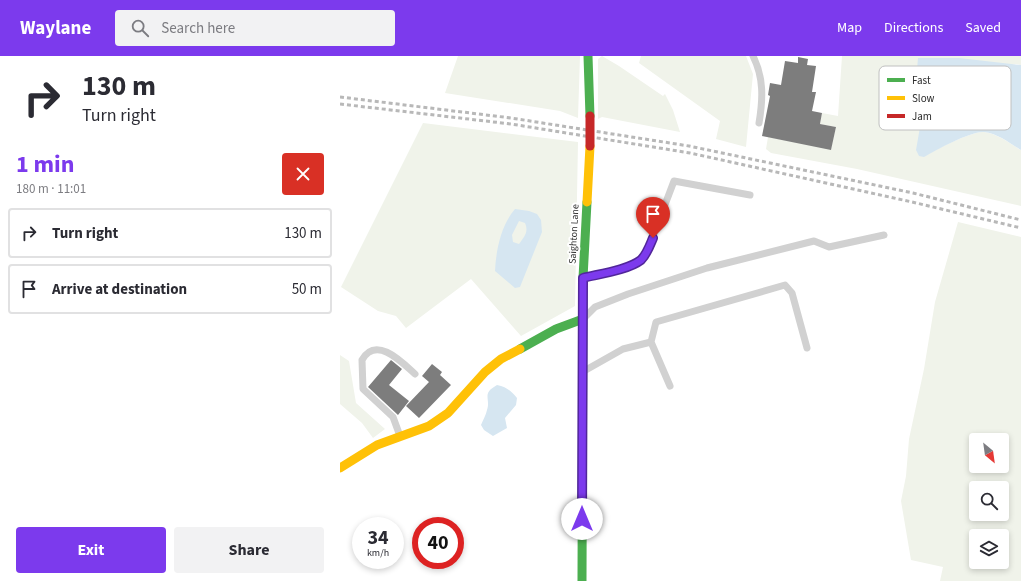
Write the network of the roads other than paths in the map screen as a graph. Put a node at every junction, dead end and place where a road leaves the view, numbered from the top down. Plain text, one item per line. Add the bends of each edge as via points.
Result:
1 (588, 56) edge
2 (753, 56) edge
3 (759, 123) dead end
4 (750, 195) dead end
5 (884, 236) dead end
6 (583, 278) junction
7 (583, 319) junction
8 (651, 342) junction
9 (807, 348) dead end
10 (583, 371) junction
11 (415, 374) dead end
12 (670, 386) dead end
13 (400, 437) junction
14 (340, 468) edge
15 (582, 581) edge

1 - 6 street, Saighton Lane, bridge via 590,146
2 - 3 lane via 762,84 763,102
4 - 6 lane via 674,181 647,252 641,260 627,267
5 - 7 lane via 830,247 814,241 707,268 595,307
6 - 7 street, Saighton Lane
7 - 10 street, Saighton Lane
7 - 13 street via 556,329 501,359 485,372 448,413 429,426
8 - 9 lane via 656,322 785,285 792,293
8 - 10 lane via 623,349
8 - 12 lane
10 - 15 street, Saighton Lane
11 - 13 lane via 395,356 382,350 370,352 362,360 363,389 393,417
13 - 14 street via 377,445

